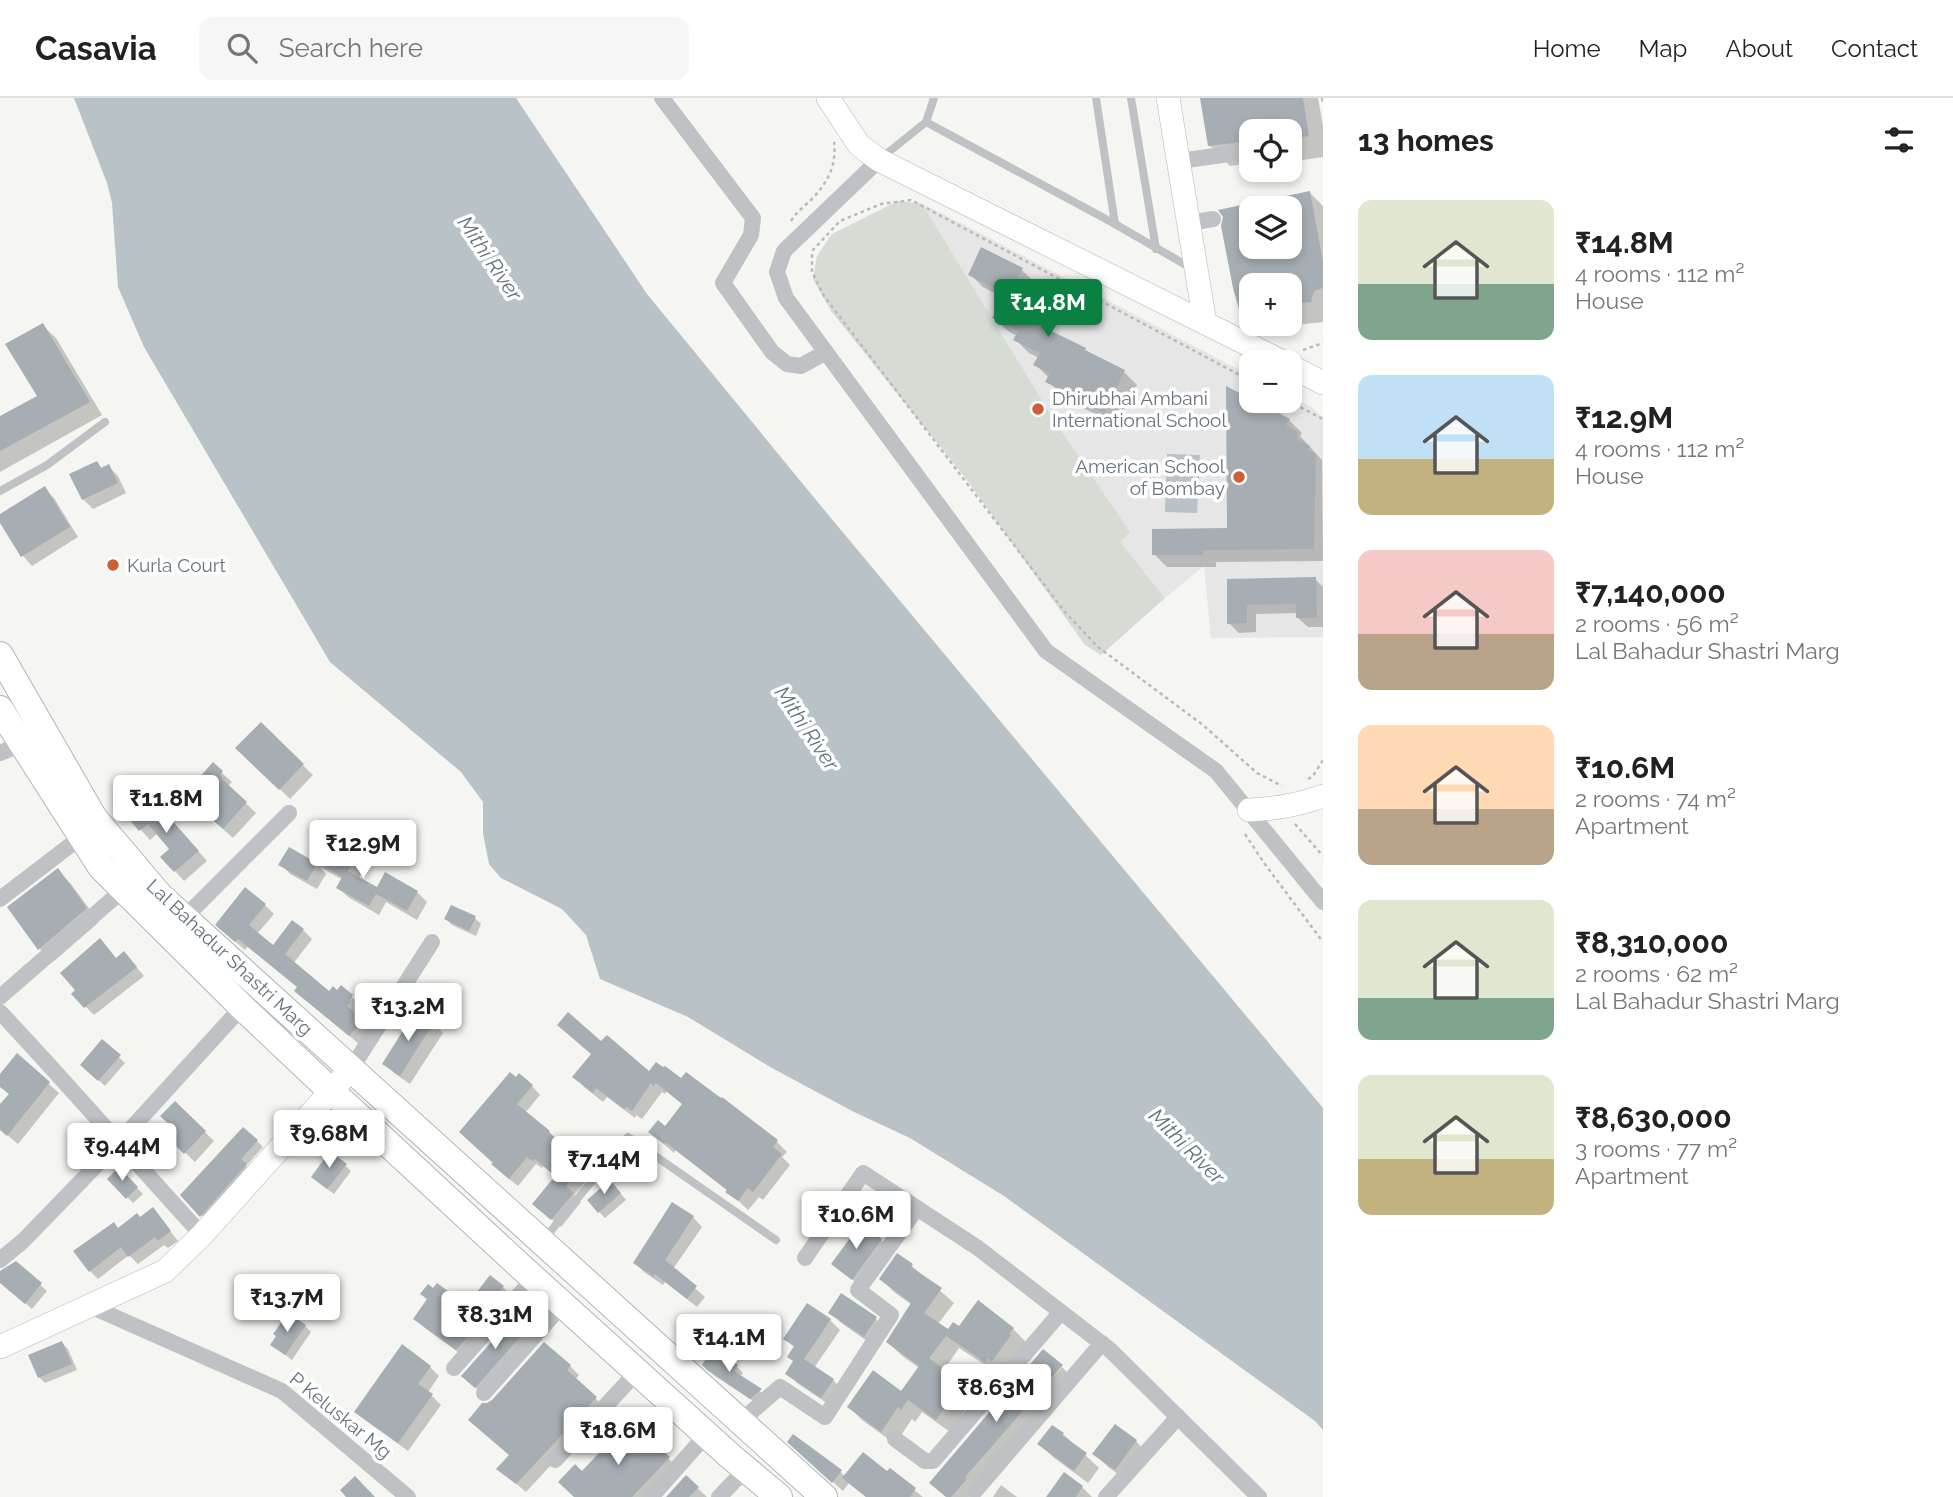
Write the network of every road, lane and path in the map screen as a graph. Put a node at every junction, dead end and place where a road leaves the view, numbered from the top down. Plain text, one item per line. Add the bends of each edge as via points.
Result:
1 (662, 98) edge
2 (828, 98) edge
3 (934, 98) edge
4 (1096, 98) edge
5 (1131, 98) edge
6 (1168, 98) edge
7 (926, 122) junction
8 (833, 136) dead end
9 (1239, 152) edge
10 (878, 160) junction
11 (1178, 161) junction
12 (1213, 219) dead end
13 (1189, 223) junction
14 (1115, 224) junction
15 (788, 225) dead end
16 (1156, 249) junction
17 (1197, 271) junction
18 (1205, 323) junction
19 (1323, 343) edge
20 (1270, 350) edge
21 (826, 352) junction
22 (1302, 354) edge
23 (1302, 367) edge
24 (1239, 376) edge
25 (1323, 383) edge
26 (1302, 408) edge
27 (1323, 419) edge
28 (105, 422) dead end
29 (0, 491) edge
30 (0, 655) edge
31 (0, 709) edge
32 (11, 749) edge
33 (1323, 760) edge
34 (1290, 786) dead end
35 (1315, 788) edge
36 (289, 813) dead end
37 (1289, 817) dead end
38 (1246, 820) junction
39 (81, 837) junction
40 (1323, 856) edge
41 (124, 889) junction
42 (0, 899) edge
43 (1323, 902) edge
44 (176, 926) junction
45 (432, 942) dead end
46 (1323, 942) edge
47 (0, 997) edge
48 (242, 1007) junction
49 (0, 1012) edge
50 (351, 1069) junction
51 (330, 1090) junction
52 (118, 1143) junction
53 (917, 1208) junction
54 (202, 1235) junction
55 (776, 1240) dead end
56 (542, 1242) junction
57 (806, 1258) dead end
58 (0, 1260) edge
59 (534, 1278) junction
60 (563, 1304) junction
61 (90, 1307) junction
62 (1061, 1312) junction
63 (1102, 1343) junction
64 (0, 1347) edge
65 (454, 1368) dead end
66 (638, 1372) junction
67 (484, 1393) dead end
68 (1178, 1417) junction
69 (745, 1424) junction
70 (707, 1434) junction
71 (895, 1439) dead end
72 (555, 1460) dead end
73 (738, 1462) junction
74 (975, 1491) dead end
75 (1250, 1494) edge
76 (408, 1497) edge
77 (651, 1497) edge
78 (719, 1497) edge
79 (779, 1497) edge
80 (824, 1497) edge
81 (1106, 1497) edge

1 - 21 street via 753,218 751,235 723,283 772,352 787,364 801,366
2 - 10 street via 859,145
3 - 7 lane
4 - 14 lane
5 - 16 lane
6 - 11 street
7 - 10 lane
7 - 14 lane
8 - 15 path via 830,177
9 - 11 street
10 - 18 street
10 - 21 street via 784,251 777,272 786,298
11 - 13 street
12 - 13 street
13 - 17 street
14 - 16 lane
16 - 17 lane
17 - 18 street
18 - 20 street
19 - 22 path
21 - 38 street via 1046,651 1216,771
23 - 25 street
24 - 34 path via 911,200 881,204 841,222 812,251 812,272 824,296 1065,612 1098,647 1203,725 1257,773 1280,786
26 - 27 path
28 - 29 lane via 47,465
30 - 44 main road, Lal Bahadur Shastri Marg via 94,818 161,897
31 - 32 main road, Lal Bahadur Shastri Marg
32 - 39 main road, Lal Bahadur Shastri Marg
33 - 35 path via 1313,776
35 - 38 street via 1300,805
36 - 44 street
37 - 40 path
38 - 43 street
38 - 46 path via 1264,863
39 - 41 main road, Lal Bahadur Shastri Marg via 101,867
39 - 42 street
41 - 44 main road, Lal Bahadur Shastri Marg
41 - 47 street
44 - 48 main road, Lal Bahadur Shastri Marg
44 - 50 main road, Lal Bahadur Shastri Marg
45 - 50 street
48 - 51 main road, Lal Bahadur Shastri Marg
48 - 52 street
49 - 52 street
50 - 51 street
50 - 56 main road, Lal Bahadur Shastri Marg
51 - 54 street
51 - 59 main road, Lal Bahadur Shastri Marg
52 - 54 street
52 - 58 street
53 - 57 street via 863,1173
53 - 62 street
53 - 69 street via 858,1290 891,1315 825,1418 780,1387
54 - 61 street via 165,1271
55 - 56 lane via 628,1137
56 - 69 main road, Lal Bahadur Shastri Marg
59 - 60 main road, Lal Bahadur Shastri Marg
59 - 65 street
60 - 66 main road, Lal Bahadur Shastri Marg
60 - 67 street
61 - 64 street
61 - 76 street, P Keluskar Mg via 282,1391
62 - 63 street
62 - 71 street via 933,1461 925,1461
63 - 68 street
63 - 74 street
66 - 70 main road, Lal Bahadur Shastri Marg
66 - 72 street
68 - 75 street
68 - 81 street
69 - 73 main road
69 - 80 main road, Lal Bahadur Shastri Marg
70 - 73 main road, Lal Bahadur Shastri Marg
70 - 77 street
73 - 78 street
73 - 79 main road, Lal Bahadur Shastri Marg

